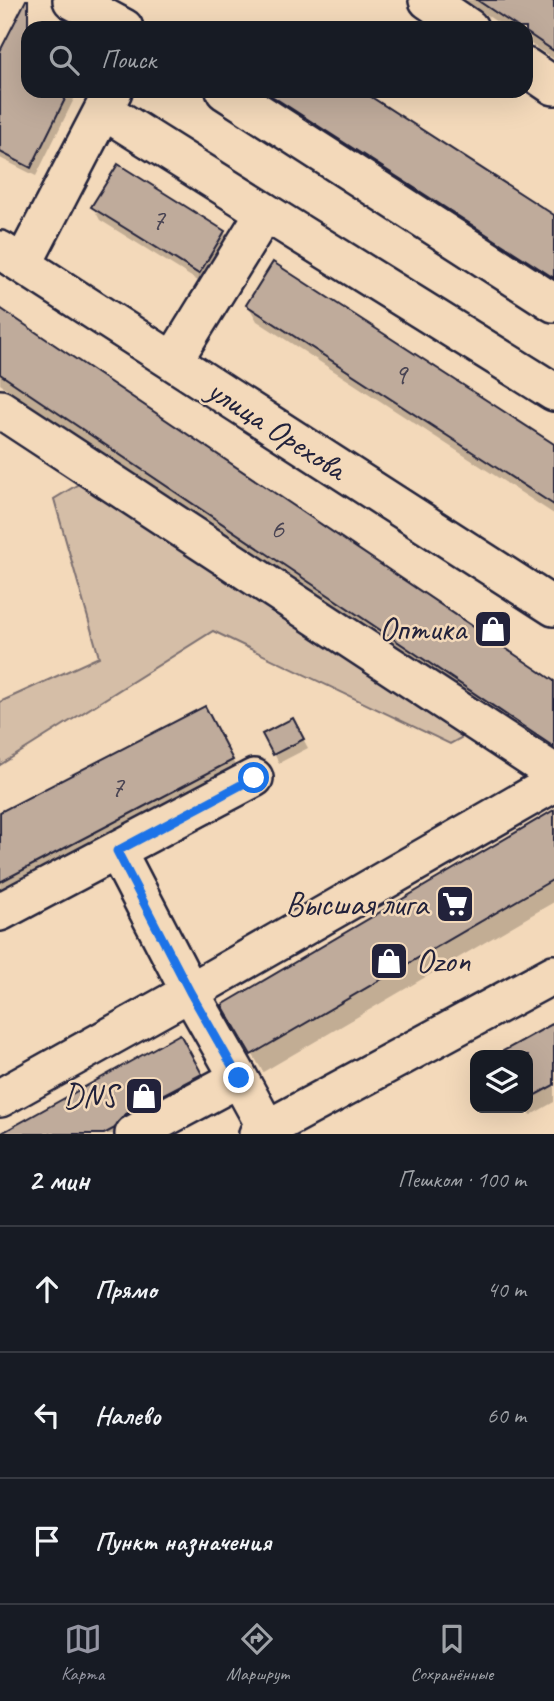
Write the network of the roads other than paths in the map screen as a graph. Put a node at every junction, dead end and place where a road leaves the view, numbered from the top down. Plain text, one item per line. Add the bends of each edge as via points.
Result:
1 (72, 0) edge
2 (428, 0) edge
3 (111, 21) edge
4 (459, 21) edge
5 (533, 72) edge
6 (554, 86) edge
7 (236, 98) edge
8 (108, 100) edge
9 (265, 212) junction
10 (12, 257) edge
11 (554, 303) edge
12 (173, 361) junction
13 (554, 392) edge
14 (0, 409) edge
15 (554, 607) edge
16 (554, 773) edge
17 (254, 778) dead end
18 (554, 783) edge
19 (117, 851) junction
20 (0, 912) edge
21 (554, 974) edge
22 (190, 992) junction
23 (239, 1078) junction
24 (0, 1098) edge
25 (263, 1132) edge
26 (134, 1134) edge

1 - 3 street
2 - 4 street
5 - 6 street
7 - 11 street
8 - 9 street
8 - 10 street
9 - 12 street
9 - 13 street
10 - 12 street, улица Орехова
12 - 15 street, улица Орехова
14 - 16 street
17 - 19 street
18 - 22 street
19 - 20 street
19 - 22 street
21 - 25 street
22 - 23 street
22 - 24 street
23 - 25 street
23 - 26 street

